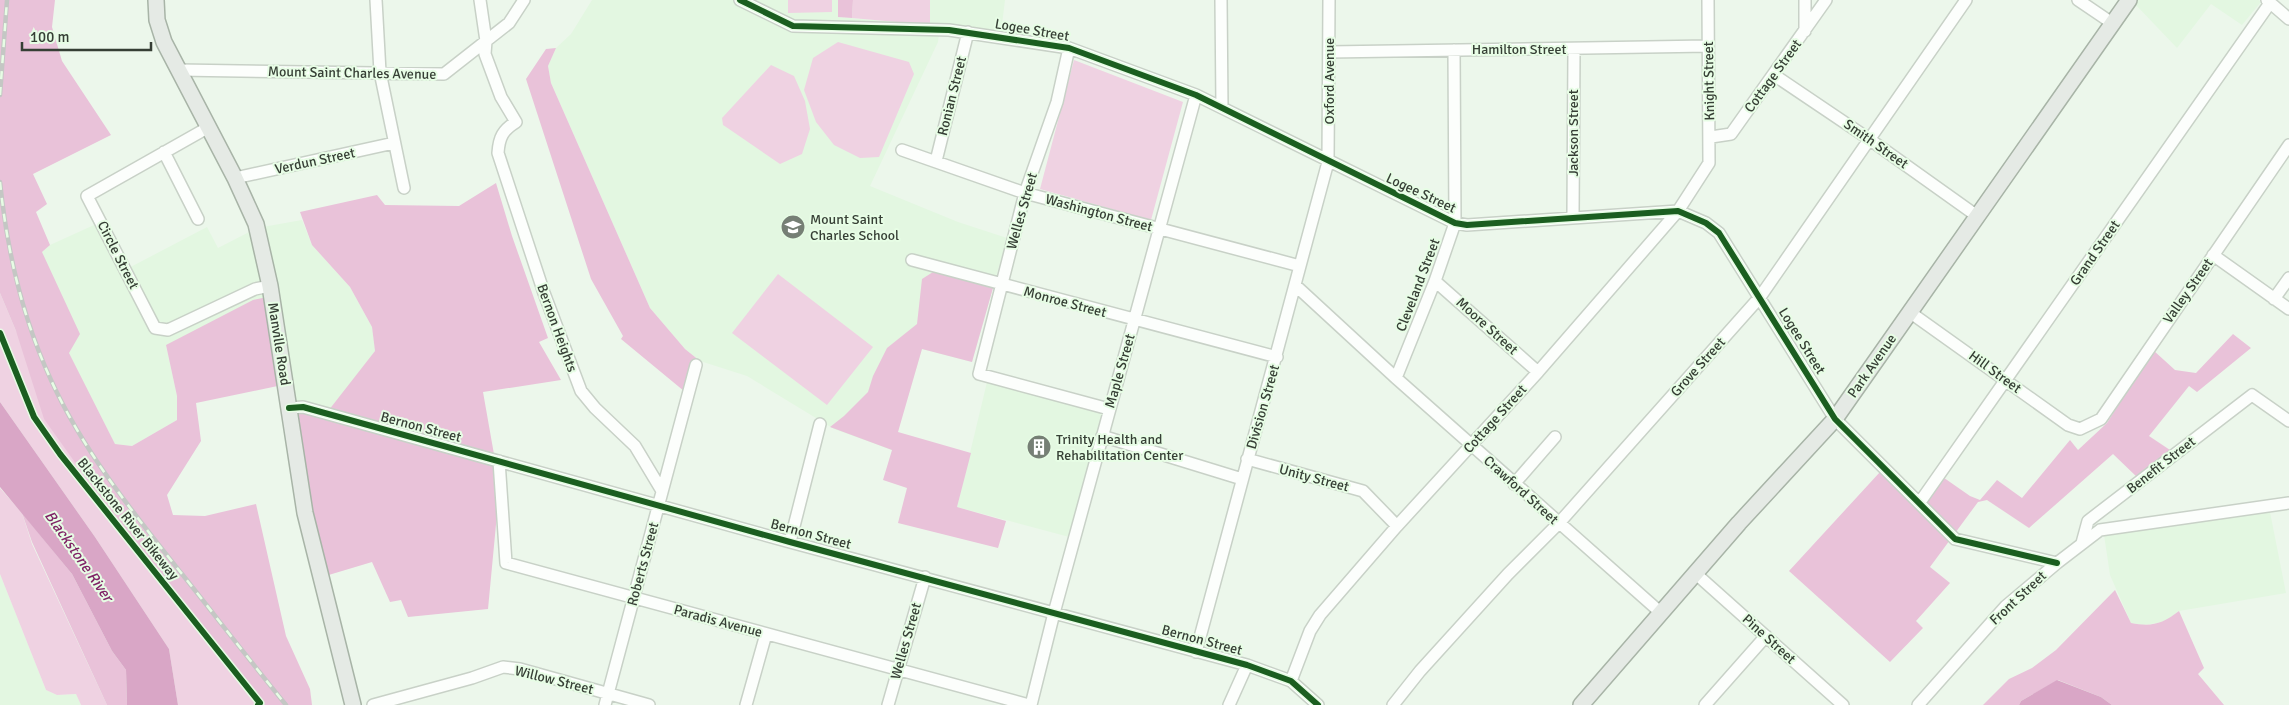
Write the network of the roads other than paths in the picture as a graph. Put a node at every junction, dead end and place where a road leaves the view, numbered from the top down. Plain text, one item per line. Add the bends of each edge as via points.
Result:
1 (156, 0) edge
2 (376, 0) edge
3 (480, 0) edge
4 (524, 0) edge
5 (740, 0) edge
6 (1221, 0) edge
7 (1329, 0) edge
8 (1708, 0) edge
9 (1805, 0) edge
10 (1826, 0) edge
11 (1966, 0) edge
12 (2078, 0) edge
13 (2129, 0) edge
14 (2269, 1) edge
15 (2289, 18) edge
16 (2112, 23) junction
17 (1805, 31) junction
18 (968, 32) junction
19 (486, 41) junction
20 (1708, 46) junction
21 (1069, 48) junction
22 (1574, 49) junction
23 (1454, 50) junction
24 (1329, 52) junction
25 (179, 70) junction
26 (380, 72) junction
27 (1774, 75) junction
28 (1196, 96) junction
29 (1222, 108) junction
30 (209, 127) junction
31 (1711, 137) junction
32 (1869, 139) junction
33 (394, 143) junction
34 (2289, 145) edge
35 (902, 150) dead end
36 (164, 152) junction
37 (936, 161) junction
38 (1328, 162) junction
39 (1709, 163) joint
40 (235, 178) junction
41 (404, 188) dead end
42 (1025, 193) junction
43 (1678, 211) junction
44 (1573, 216) junction
45 (1977, 216) junction
46 (198, 219) dead end
47 (1455, 223) junction
48 (1158, 230) junction
49 (2213, 256) junction
50 (912, 260) dead end
51 (1300, 266) junction
52 (2289, 278) edge
53 (1435, 281) junction
54 (1295, 285) junction
55 (270, 286) junction
56 (1002, 286) junction
57 (1760, 297) junction
58 (2274, 299) junction
59 (2289, 309) edge
60 (1911, 313) junction
61 (1134, 321) junction
62 (1277, 357) junction
63 (696, 365) dead end
64 (1538, 372) junction
65 (1396, 378) junction
66 (2007, 380) junction
67 (289, 408) junction
68 (1109, 409) junction
69 (1835, 419) junction
70 (2289, 422) edge
71 (820, 424) dead end
72 (2080, 429) joint
73 (1102, 436) junction
74 (1555, 437) dead end
75 (1471, 445) junction
76 (1247, 459) junction
77 (498, 461) junction
78 (1242, 480) junction
79 (1514, 484) junction
80 (662, 491) junction
81 (1920, 502) junction
82 (2289, 503) edge
83 (659, 504) junction
84 (1559, 523) junction
85 (1397, 526) junction
86 (790, 542) junction
87 (2082, 543) junction
88 (2057, 563) junction
89 (1695, 573) junction
90 (925, 577) junction
91 (633, 598) junction
92 (1660, 612) junction
93 (1054, 613) junction
94 (766, 634) junction
95 (1766, 636) junction
96 (1196, 652) junction
97 (1247, 666) junction
98 (898, 669) junction
99 (1290, 681) junction
100 (607, 699) edge
101 (349, 703) edge
102 (373, 705) edge
103 (650, 705) edge
104 (746, 705) edge
105 (888, 705) edge
106 (1030, 705) edge
107 (1229, 705) edge
108 (1318, 705) edge
109 (1393, 705) edge
110 (1580, 705) edge
111 (1705, 705) edge
112 (1844, 705) edge
113 (1918, 705) edge

1 - 25 main road, Manville Road via 164,42
2 - 26 street
3 - 19 street
4 - 19 street, Mount Saint Charles Avenue via 509,23
5 - 18 street, Logee Street via 793,26
6 - 29 street
7 - 24 street, Oxford Avenue
8 - 20 street, Knight Street
9 - 17 street
10 - 17 street, Cottage Street
11 - 32 street, Grove Street
12 - 16 street
13 - 16 main road, Park Avenue
14 - 15 street
14 - 66 street, Grand Street
16 - 45 main road, Park Avenue
17 - 27 street, Cottage Street
18 - 21 street, Logee Street
18 - 37 street, Ronian Street
19 - 26 street, Mount Saint Charles Avenue via 444,74
19 - 80 street, Bernon Heights via 485,54 501,97 516,122 504,130 498,153 544,293 578,383 595,408 635,446
20 - 22 street, Hamilton Street
20 - 31 street, Knight Street
21 - 28 street, Logee Street
21 - 42 street, Welles Street via 1057,102
22 - 23 street, Hamilton Street
22 - 44 street, Jackson Street
23 - 24 street, Hamilton Street
23 - 47 street, Cleveland Street
24 - 38 street, Oxford Avenue
25 - 26 street, Mount Saint Charles Avenue
25 - 30 main road, Manville Road
26 - 33 street
27 - 31 street, Cottage Street via 1731,134
27 - 32 street, Smith Street
28 - 29 street, Logee Street
28 - 48 street, Maple Street
29 - 38 street, Logee Street
30 - 36 street, Circle Street
30 - 40 main road, Manville Road
31 - 39 street, Knight Street
32 - 45 street, Smith Street
32 - 57 street, Grove Street
33 - 40 street, Verdun Street
33 - 41 street
34 - 49 street, Valley Street
35 - 37 street, Washington Street
36 - 46 street
36 - 55 street, Circle Street via 87,196 155,328 168,330 255,289
37 - 42 street, Washington Street
38 - 47 street, Logee Street
38 - 51 street, Division Street
39 - 43 street, Cottage Street
40 - 55 main road, Manville Road via 256,224
42 - 48 street, Washington Street
42 - 56 street, Welles Street
43 - 44 street, Logee Street
43 - 57 street, Logee Street via 1706,223 1718,233
43 - 64 street, Cottage Street
44 - 47 street, Logee Street via 1467,225
45 - 60 main road, Park Avenue
47 - 53 street, Cleveland Street
48 - 51 street, Washington Street
48 - 61 street, Maple Street
49 - 58 street
49 - 72 street, Valley Street via 2101,419
50 - 56 street, Monroe Street
51 - 54 street, Division Street
52 - 58 street
53 - 64 street, Moore Street
53 - 65 street, Cleveland Street
54 - 62 street, Division Street
54 - 65 street, Crawford Street
55 - 67 main road, Manville Road
56 - 61 street, Monroe Street
56 - 68 street, Welles Street via 979,374
57 - 69 street, Logee Street
57 - 84 street, Grove Street
58 - 59 street
60 - 66 street, Hill Street
60 - 69 main road, Park Avenue
61 - 62 street, Monroe Street
61 - 68 street, Maple Street
62 - 76 street, Division Street
63 - 80 street, Roberts Street
64 - 75 street, Cottage Street
65 - 75 street, Crawford Street
66 - 72 street, Hill Street via 2068,425
66 - 81 street, Grand Street
67 - 77 street, Bernon Street via 303,407
67 - 101 main road, Manville Road via 304,512
68 - 73 street, Maple Street
69 - 81 street, Logee Street
69 - 89 main road, Park Avenue
70 - 87 street, Benefit Street via 2252,395 2088,520
71 - 86 street
73 - 78 street
73 - 93 street, Maple Street
74 - 79 street
75 - 79 street, Crawford Street
75 - 85 street, Cottage Street
76 - 78 street, Division Street
76 - 85 street, Unity Street via 1363,491
77 - 83 street, Bernon Street
77 - 91 street, Paradis Avenue via 506,562
78 - 96 street, Division Street
79 - 84 street, Crawford Street
80 - 83 street, Roberts Street
81 - 88 street, Logee Street via 1956,539
82 - 87 street, Front Street via 2100,530
83 - 86 street, Bernon Street
83 - 91 street, Roberts Street
84 - 92 street, Crawford Street
84 - 109 street, Grove Street via 1508,574
85 - 99 street, Cottage Street via 1320,615
86 - 90 street, Bernon Street
87 - 88 street, Front Street
88 - 113 street, Front Street via 2006,606
89 - 92 main road, Park Avenue
89 - 95 street, Pine Street
90 - 93 street, Bernon Street
90 - 98 street, Welles Street
91 - 94 street, Paradis Avenue
91 - 100 street, Roberts Street
92 - 110 main road, Park Avenue
93 - 96 street, Bernon Street
93 - 106 street, Maple Street
94 - 98 street, Paradis Avenue
94 - 104 street
95 - 111 street
95 - 112 street, Pine Street
96 - 97 street, Bernon Street
97 - 99 street, Bernon Street
97 - 107 street
98 - 105 street, Welles Street
98 - 106 street, Paradis Avenue
99 - 108 street, Bernon Street
100 - 102 street, Willow Street via 520,669 503,668
100 - 103 street, Willow Street

